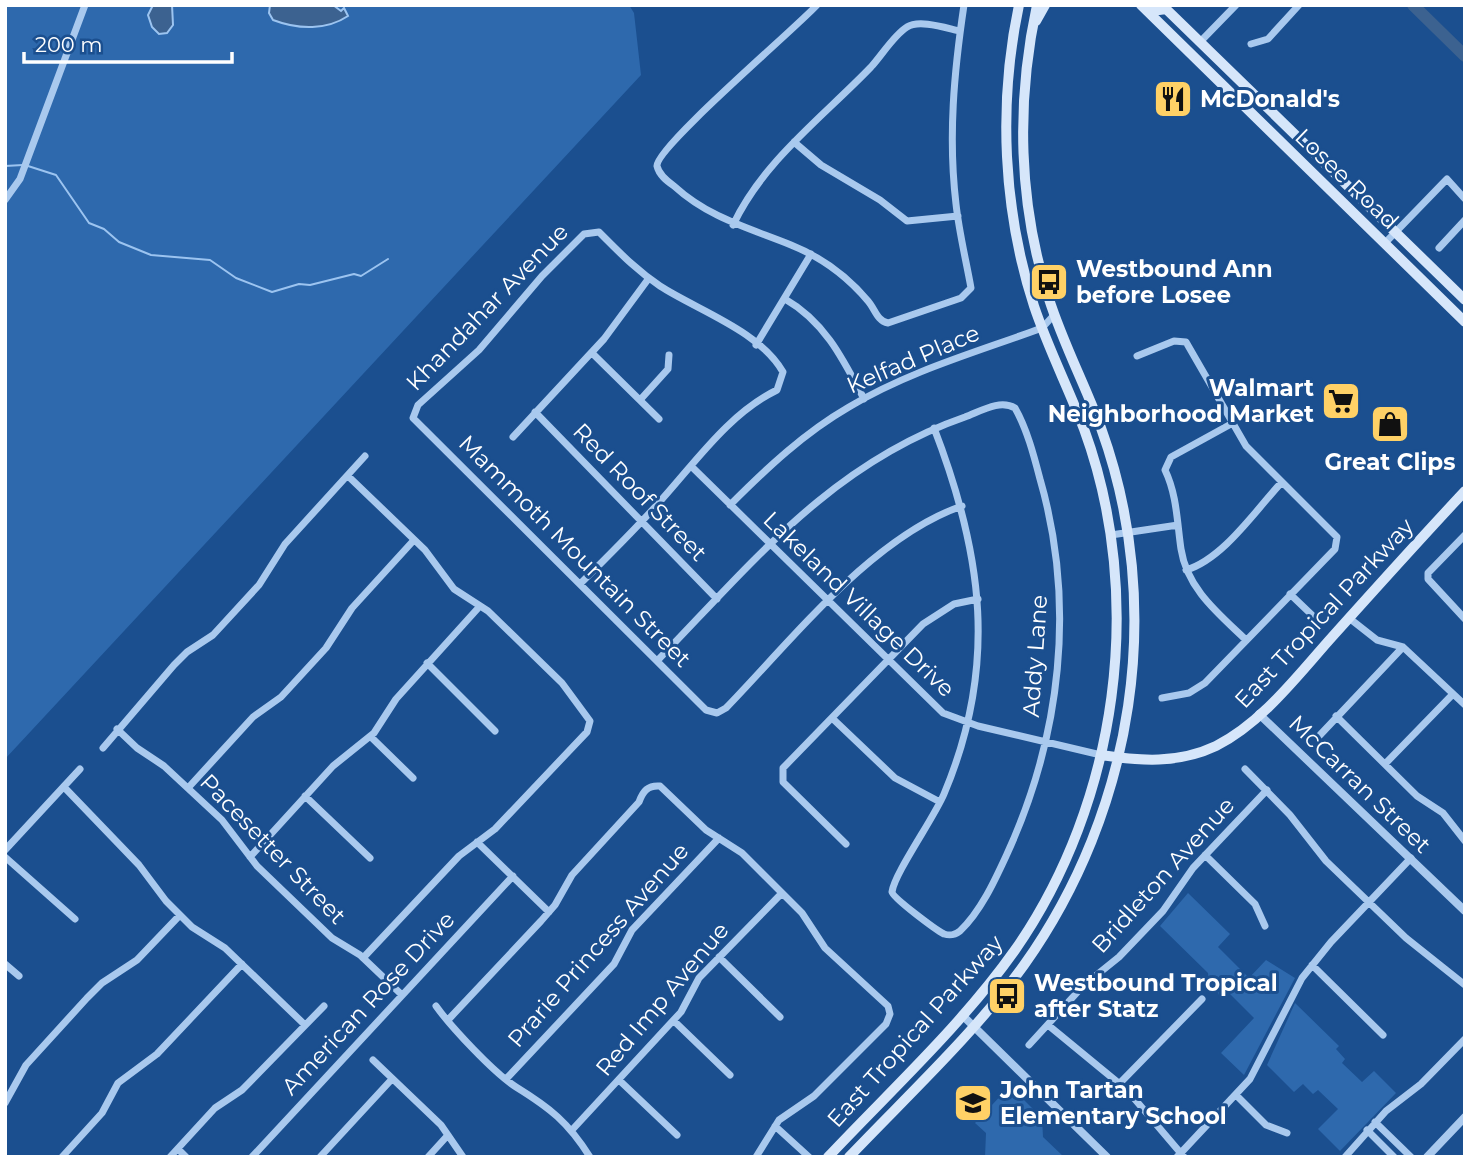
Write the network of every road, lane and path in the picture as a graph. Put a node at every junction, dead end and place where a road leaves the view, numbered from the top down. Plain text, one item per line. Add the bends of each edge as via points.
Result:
1 (85, 5) edge
2 (817, 5) edge
3 (964, 5) edge
4 (1019, 5) edge
5 (1037, 5) edge
6 (1045, 5) edge
7 (1140, 5) edge
8 (1152, 5) edge
9 (1236, 5) edge
10 (1299, 5) edge
11 (1164, 7) edge
12 (1033, 24) junction
13 (960, 31) junction
14 (1173, 36) junction
15 (1200, 43) junction
16 (1251, 44) dead end
17 (1007, 110) junction
18 (1023, 110) junction
19 (794, 142) junction
20 (1465, 199) edge
21 (5, 200) edge
22 (957, 216) junction
23 (1465, 220) edge
24 (733, 225) junction
25 (1395, 232) junction
26 (1385, 243) junction
27 (1439, 248) dead end
28 (811, 254) junction
29 (649, 278) junction
30 (785, 299) junction
31 (1465, 300) edge
32 (1054, 315) junction
33 (1465, 323) edge
34 (1042, 328) junction
35 (756, 345) junction
36 (592, 352) junction
37 (668, 355) dead end
38 (1137, 356) dead end
39 (864, 399) junction
40 (640, 400) junction
41 (535, 412) junction
42 (414, 413) joint
43 (659, 419) dead end
44 (1231, 425) junction
45 (934, 428) junction
46 (513, 437) dead end
47 (365, 456) dead end
48 (691, 466) junction
49 (348, 476) junction
50 (1282, 483) junction
51 (1465, 491) edge
52 (730, 505) junction
53 (962, 506) junction
54 (643, 519) junction
55 (1178, 525) junction
56 (1126, 533) junction
57 (1111, 535) junction
58 (1465, 535) edge
59 (414, 540) junction
60 (771, 545) junction
61 (1186, 570) junction
62 (580, 584) junction
63 (1290, 594) junction
64 (717, 599) junction
65 (978, 599) junction
66 (830, 601) junction
67 (480, 606) junction
68 (1314, 616) dead end
69 (1349, 618) junction
70 (1465, 619) edge
71 (1246, 640) junction
72 (1403, 647) junction
73 (889, 659) junction
74 (658, 660) junction
75 (427, 663) junction
76 (1453, 694) junction
77 (1162, 698) dead end
78 (1465, 705) edge
79 (1259, 713) junction
80 (1336, 716) junction
81 (832, 718) junction
82 (967, 723) junction
83 (117, 729) junction
84 (495, 731) dead end
85 (1320, 735) dead end
86 (371, 737) junction
87 (1047, 743) junction
88 (103, 748) dead end
89 (1101, 755) junction
90 (1120, 758) junction
91 (1385, 764) junction
92 (79, 769) dead end
93 (1245, 769) dead end
94 (413, 778) dead end
95 (64, 788) junction
96 (188, 788) junction
97 (1266, 790) junction
98 (305, 796) junction
99 (940, 802) junction
100 (719, 838) junction
101 (1465, 841) edge
102 (477, 842) junction
103 (846, 844) dead end
104 (5, 850) edge
105 (1205, 855) junction
106 (5, 857) edge
107 (250, 857) junction
108 (370, 858) dead end
109 (1411, 858) junction
110 (513, 876) junction
111 (782, 893) junction
112 (1369, 902) junction
113 (1465, 911) edge
114 (549, 912) junction
115 (180, 915) junction
116 (75, 919) dead end
117 (1265, 926) dead end
118 (719, 957) junction
119 (363, 958) junction
120 (5, 964) edge
121 (242, 964) junction
122 (1312, 965) junction
123 (19, 976) dead end
124 (1465, 985) edge
125 (402, 995) junction
126 (1202, 999) dead end
127 (324, 1006) dead end
128 (436, 1006) dead end
129 (962, 1015) junction
130 (780, 1017) dead end
131 (448, 1020) junction
132 (674, 1021) junction
133 (305, 1024) junction
134 (1048, 1025) junction
135 (972, 1026) junction
136 (1383, 1035) dead end
137 (1465, 1039) edge
138 (1029, 1045) dead end
139 (373, 1060) dead end
140 (730, 1075) dead end
141 (507, 1078) junction
142 (393, 1079) junction
143 (619, 1080) junction
144 (1119, 1083) junction
145 (1237, 1095) junction
146 (5, 1103) edge
147 (1465, 1117) edge
148 (1375, 1122) junction
149 (775, 1126) junction
150 (572, 1130) junction
151 (1367, 1130) junction
152 (1287, 1133) dead end
153 (448, 1135) junction
154 (677, 1135) dead end
155 (178, 1149) junction
156 (1180, 1156) edge
157 (62, 1157) edge
158 (170, 1157) edge
159 (187, 1157) edge
160 (252, 1157) edge
161 (320, 1157) edge
162 (428, 1157) edge
163 (463, 1157) edge
164 (590, 1157) edge
165 (756, 1157) edge
166 (809, 1157) edge
167 (828, 1157) edge
168 (849, 1157) edge
169 (1107, 1157) edge
170 (1345, 1157) edge
171 (1394, 1157) edge
172 (1412, 1157) edge
173 (1427, 1157) edge

1 - 21 street via 20,179
2 - 24 street via 657,162 660,173 688,199
3 - 13 street
4 - 17 main road
5 - 12 main road
6 - 12 main road
7 - 14 main road, Losee Road
8 - 11 main road via 1159,10
9 - 15 street
10 - 16 street via 1268,39
11 - 15 main road, Losee Road
12 - 18 main road
13 - 19 street via 917,24 904,28
13 - 22 street via 952,117
14 - 15 main road via 1193,46
14 - 26 main road, Losee Road
15 - 25 main road, Losee Road
17 - 18 main road
17 - 34 main road via 1016,230
18 - 32 main road via 1029,217
19 - 22 street via 907,221
19 - 24 street via 755,187
20 - 25 street via 1447,178
22 - 28 street via 970,293 907,318 884,323 846,279
23 - 27 street
24 - 28 street
25 - 26 street
25 - 31 main road, Losee Road
26 - 33 main road, Losee Road
28 - 30 street
29 - 35 street
29 - 36 street
29 - 42 street, Khandahar Avenue via 598,232 584,234 479,350
30 - 35 street
30 - 39 street via 831,340
32 - 34 street, Kelfad Place
32 - 56 main road via 1103,437
34 - 39 street, Kelfad Place via 901,380
34 - 57 main road via 1085,431
35 - 48 street via 780,367 782,380 777,390 736,419
36 - 40 street
36 - 41 street
37 - 40 street via 668,369
38 - 44 street via 1174,341 1185,342
39 - 52 street, Kelfad Place via 804,438
40 - 43 street
41 - 46 street
41 - 54 street, Red Roof Street
42 - 62 street, Mammoth Mountain Street via 421,428
44 - 50 street
44 - 55 street via 1169,461 1165,470
45 - 53 street
45 - 60 street via 855,471
45 - 87 street, Addy Lane via 1000,404 1012,406 1018,414 1044,490 1059,578 1058,672
47 - 49 street
48 - 52 street, Lakeland Village Drive
48 - 54 street
49 - 59 street
49 - 83 street via 285,544 259,585 214,635 187,652
50 - 61 street via 1219,551 1201,566
50 - 63 street via 1337,537 1336,546
51 - 69 main road, East Tropical Parkway
52 - 60 street, Lakeland Village Drive
53 - 65 street
53 - 66 street via 925,522 894,543
54 - 62 street
54 - 64 street, Red Roof Street
55 - 56 street
55 - 61 street
56 - 57 street
56 - 90 main road via 1134,647
57 - 89 main road via 1116,626
58 - 70 street via 1428,573 1428,579
59 - 67 street via 454,589
59 - 96 street via 352,608 326,648 281,697 253,717
60 - 64 street
60 - 66 street, Lakeland Village Drive
61 - 71 street via 1203,598
62 - 74 street, Mammoth Mountain Street
63 - 68 street
63 - 71 street
64 - 74 street
65 - 73 street via 942,610
65 - 82 street
66 - 73 street, Lakeland Village Drive
66 - 74 street, Mammoth Mountain Street via 726,708 715,713 706,710
67 - 75 street
67 - 102 street via 562,683 590,721 587,732 495,829
69 - 72 street via 1377,640
69 - 79 main road, East Tropical Parkway
71 - 77 street via 1197,689
72 - 76 street
72 - 80 street
73 - 81 street
73 - 82 street, Lakeland Village Drive via 943,713
75 - 84 street
75 - 86 street via 388,708
76 - 78 street
76 - 91 street
79 - 90 main road, East Tropical Parkway via 1228,738 1188,756
79 - 109 street, McCarran Street
80 - 85 street
80 - 91 street
81 - 99 street via 889,773
81 - 103 street via 781,774 783,782
82 - 87 street, Lakeland Village Drive
82 - 99 street
83 - 88 street
83 - 96 street, Pacesetter Street
86 - 94 street
86 - 98 street via 333,766
87 - 89 street, Lakeland Village Drive
87 - 99 street, Addy Lane via 1028,804 996,877 967,924 954,935 943,933 897,901 892,892
89 - 90 main road, East Tropical Parkway
89 - 129 main road, East Tropical Parkway via 1069,851 1046,899 1009,957
90 - 135 main road, East Tropical Parkway via 1096,833 1065,899 1024,965
91 - 101 street via 1417,796 1443,813
92 - 95 street
93 - 97 street
95 - 104 street
95 - 115 street
96 - 107 street, Pacesetter Street
97 - 105 street, Bridleton Avenue
97 - 112 street via 1326,861
98 - 107 street
98 - 108 street
100 - 111 street via 742,853
100 - 114 street via 663,788 653,786 572,875
100 - 141 street, Prarie Princess Avenue via 632,930 614,964
102 - 110 street
102 - 119 street
105 - 117 street via 1255,904
105 - 134 street, Bridleton Avenue via 1164,911
106 - 116 street
107 - 119 street, Pacesetter Street via 332,938
109 - 112 street
109 - 113 street, McCarran Street
110 - 114 street
110 - 125 street, American Rose Drive
111 - 118 street, Red Imp Avenue
111 - 149 street via 825,948 888,1006 890,1014 886,1024 814,1096
112 - 122 street
112 - 124 street
114 - 131 street
115 - 121 street
115 - 146 street via 137,960 87,998 26,1065
118 - 130 street
118 - 132 street, Red Imp Avenue via 699,978
119 - 125 street, Pacesetter Street
120 - 123 street
121 - 133 street
121 - 157 street via 157,1054 118,1083 102,1113
122 - 136 street
122 - 145 street via 1285,1006 1258,1067
125 - 160 street, American Rose Drive
126 - 144 street
127 - 133 street
128 - 131 street
129 - 135 street
129 - 167 main road, East Tropical Parkway
131 - 141 street
132 - 140 street
132 - 143 street, Red Imp Avenue
133 - 155 street
134 - 138 street, Bridleton Avenue
134 - 144 street
135 - 168 main road, East Tropical Parkway
135 - 169 street
137 - 148 street
139 - 142 street
141 - 150 street via 540,1099
142 - 153 street
142 - 161 street
143 - 150 street, Red Imp Avenue
143 - 154 street
144 - 156 street
145 - 152 street via 1266,1125
145 - 156 street
147 - 173 street
148 - 151 street
148 - 172 street
149 - 165 street
149 - 166 street
150 - 164 street
151 - 170 street
151 - 171 street
153 - 162 street
153 - 163 street
155 - 158 street
155 - 159 street

